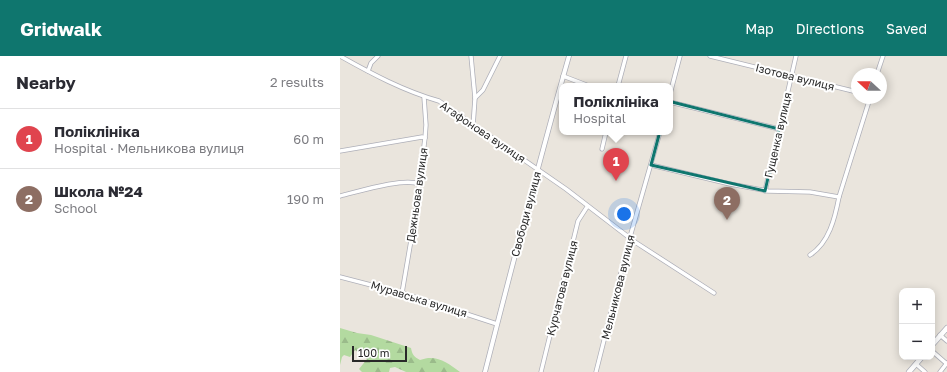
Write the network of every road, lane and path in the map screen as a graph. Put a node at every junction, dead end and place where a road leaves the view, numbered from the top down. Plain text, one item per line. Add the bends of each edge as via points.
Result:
1 (340, 56) edge
2 (378, 56) edge
3 (471, 56) edge
4 (500, 56) edge
5 (569, 56) edge
6 (626, 56) edge
7 (680, 56) edge
8 (710, 56) edge
9 (796, 56) edge
10 (883, 56) edge
11 (879, 68) edge
12 (368, 71) junction
13 (563, 76) junction
14 (791, 76) junction
15 (561, 83) edge
16 (581, 83) edge
17 (619, 83) edge
18 (673, 83) edge
19 (559, 91) edge
20 (851, 91) edge
21 (424, 97) junction
22 (475, 98) junction
23 (673, 103) edge
24 (868, 104) edge
25 (473, 126) junction
26 (779, 129) junction
27 (605, 135) edge
28 (659, 135) edge
29 (425, 138) junction
30 (602, 149) dead end
31 (340, 151) edge
32 (651, 166) junction
33 (538, 169) junction
34 (419, 184) junction
35 (765, 191) junction
36 (340, 196) edge
37 (839, 197) junction
38 (587, 207) junction
39 (630, 237) junction
40 (810, 255) dead end
41 (340, 277) edge
42 (402, 293) junction
43 (714, 293) dead end
44 (497, 324) junction
45 (947, 328) edge
46 (940, 336) junction
47 (947, 341) edge
48 (935, 342) edge
49 (935, 354) edge
50 (919, 360) edge
51 (916, 364) junction
52 (947, 364) edge
53 (485, 372) edge
54 (541, 372) edge
55 (596, 372) edge
56 (909, 372) edge
57 (925, 372) edge
58 (940, 372) edge

1 - 12 street, Агафонова вулиця
2 - 12 street
3 - 22 street
4 - 22 street via 483,90
5 - 13 street, Свободи вулиця
6 - 17 street
7 - 18 street
8 - 14 street, Ізотова вулиця
9 - 14 street, Гущенка вулиця
10 - 11 street
12 - 21 street, Агафонова вулиця
13 - 15 street, Свободи вулиця
13 - 16 street
14 - 20 street, Ізотова вулиця
14 - 26 street, Гущенка вулиця
19 - 33 street, Свободи вулиця
21 - 25 street, Агафонова вулиця via 439,101
21 - 29 street, Дежньова вулиця
22 - 25 street
23 - 26 street
24 - 37 street
25 - 33 street, Агафонова вулиця
26 - 35 street, Гущенка вулиця
27 - 30 street
28 - 32 street, Мельникова вулиця
29 - 31 street
29 - 34 street, Дежньова вулиця
32 - 35 street
32 - 39 street, Мельникова вулиця
33 - 38 street, Агафонова вулиця
33 - 44 street, Свободи вулиця
34 - 36 street via 402,182
34 - 42 street, Дежньова вулиця
35 - 37 street via 810,192
37 - 40 street via 826,238
38 - 39 street, Агафонова вулиця
38 - 54 street, Курчатова вулиця via 578,221
39 - 43 street, Агафонова вулиця
39 - 55 street, Мельникова вулиця
41 - 42 street, Муравська вулиця
42 - 44 street, Муравська вулиця
44 - 53 street, Свободи вулиця
45 - 46 main road
46 - 47 street
46 - 48 main road
49 - 52 street
50 - 51 main road
51 - 56 main road
51 - 57 street
52 - 58 street

